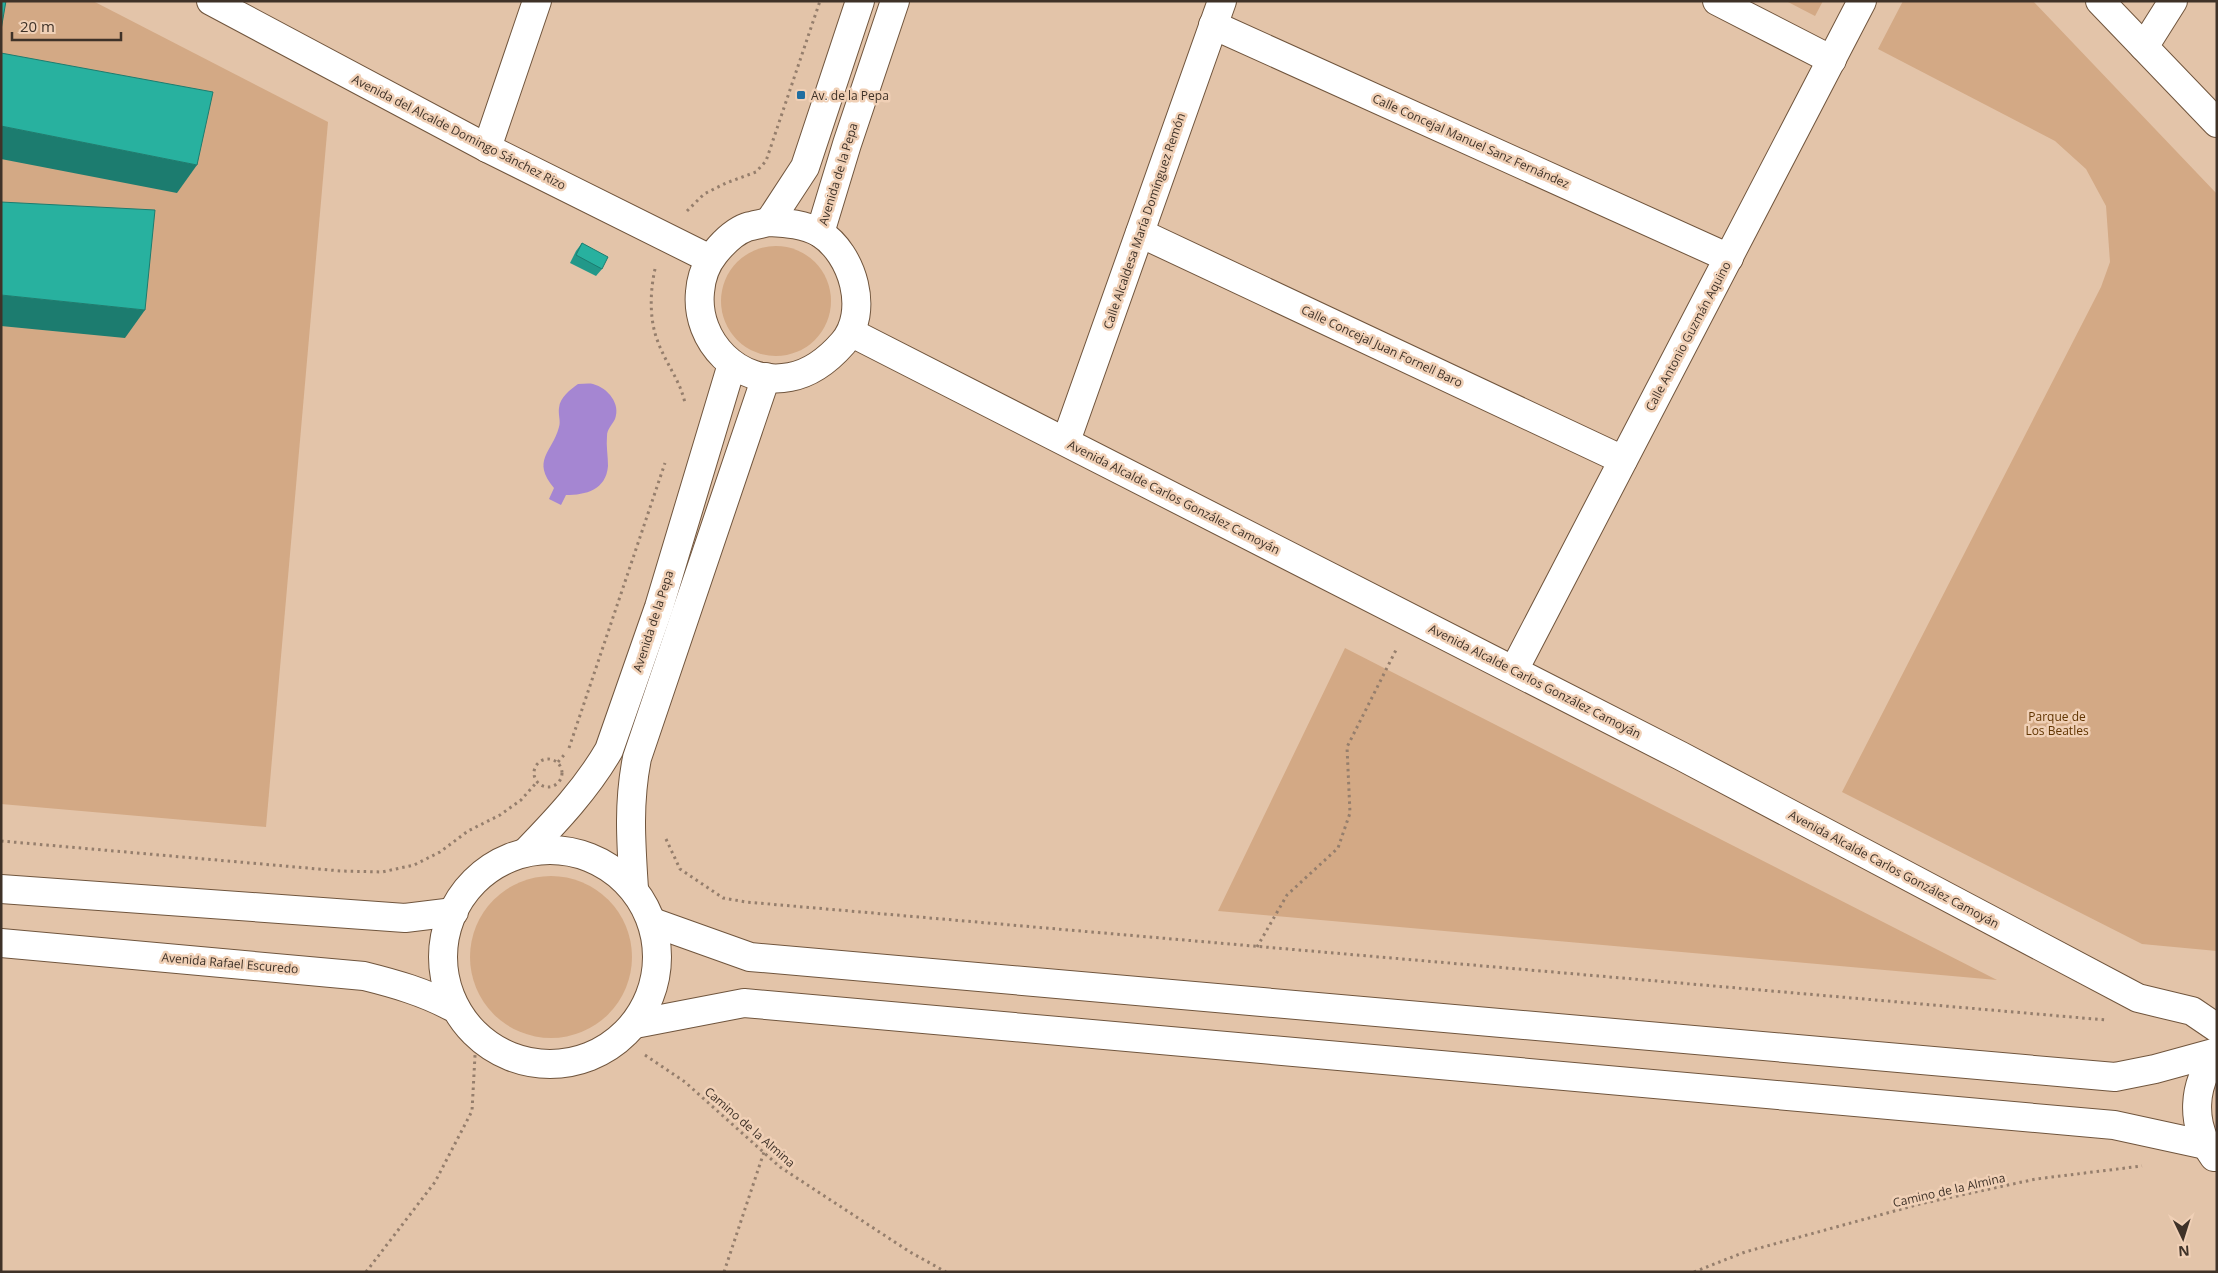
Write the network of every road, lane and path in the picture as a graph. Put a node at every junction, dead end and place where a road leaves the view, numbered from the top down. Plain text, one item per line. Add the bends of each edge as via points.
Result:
1 (211, 1) edge
2 (536, 1) edge
3 (820, 1) edge
4 (860, 1) edge
5 (896, 1) edge
6 (1717, 1) edge
7 (1862, 1) edge
8 (2100, 1) edge
9 (2173, 1) edge
10 (1218, 13) edge
11 (2144, 47) junction
12 (1832, 60) junction
13 (2217, 123) edge
14 (487, 148) junction
15 (684, 214) dead end
16 (769, 222) junction
17 (1140, 233) junction
18 (820, 234) junction
19 (1729, 258) junction
20 (710, 259) junction
21 (656, 267) dead end
22 (852, 332) junction
23 (732, 364) junction
24 (766, 377) junction
25 (685, 404) dead end
26 (1066, 441) junction
27 (666, 459) dead end
28 (1623, 460) junction
29 (1413, 618) junction
30 (1514, 670) junction
31 (558, 762) junction
32 (537, 782) junction
33 (663, 831) dead end
34 (1, 841) edge
35 (526, 852) junction
36 (1, 889) edge
37 (634, 889) junction
38 (454, 912) junction
39 (652, 922) junction
40 (1, 943) edge
41 (1257, 947) junction
42 (2138, 998) junction
43 (452, 1007) junction
44 (2217, 1028) edge
45 (628, 1031) junction
46 (476, 1036) junction
47 (2217, 1052) edge
48 (764, 1152) junction
49 (2211, 1153) edge
50 (2145, 1166) dead end
51 (366, 1272) edge
52 (724, 1272) edge
53 (946, 1272) edge
54 (1694, 1272) edge

1 - 14 street, Avenida del Alcalde Domingo Sánchez Rizo
2 - 14 street
3 - 15 path via 766,161 756,172 704,194
4 - 16 street via 805,167
5 - 18 street, Avenida de la Pepa
6 - 12 street
7 - 12 street, Calle Antonio Guzmán Aquino
8 - 11 street
9 - 11 street
10 - 17 street, Calle Alcaldesa María Domínguez Remón
10 - 19 street, Calle Concejal Manuel Sanz Fernández
11 - 13 street
12 - 19 street, Calle Antonio Guzmán Aquino
14 - 20 street, Avenida del Alcalde Domingo Sánchez Rizo
16 - 18 street via 795,223
16 - 20 street via 745,228 725,241
17 - 26 street, Calle Alcaldesa María Domínguez Remón
17 - 28 street, Calle Concejal Juan Fornell Baro
18 - 22 street via 838,249 850,270 856,292
19 - 28 street, Calle Antonio Guzmán Aquino
20 - 23 street via 701,281 699,304 703,327 715,348
21 - 25 path via 651,285 657,342 682,388
22 - 24 street via 832,356 812,370 790,378
22 - 26 street, Avenida Alcalde Carlos González Camoyán
23 - 24 street via 748,373
23 - 35 street, Avenida de la Pepa via 659,607 609,750 597,771 558,819
24 - 37 street via 638,758 632,782 630,818
26 - 29 street, Avenida Alcalde Carlos González Camoyán
27 - 31 path via 574,738
28 - 30 street, Calle Antonio Guzmán Aquino
29 - 30 street, Avenida Alcalde Carlos González Camoyán
29 - 41 path via 1347,748 1350,813 1338,848 1287,896
30 - 42 street, Avenida Alcalde Carlos González Camoyán
31 - 32 path via 549,758 540,762 534,773
31 - 32 path via 562,774 558,783 546,786
32 - 34 path via 521,800 468,831 440,852 414,865 382,872
33 - 41 path via 680,869 722,898 768,905
35 - 37 street via 570,851 605,864
35 - 38 street via 491,866 463,892
36 - 38 street via 405,918
37 - 39 street
38 - 43 street via 442,939 442,977
39 - 45 street via 658,953 653,990
39 - 47 street via 750,957 2115,1077
40 - 43 street, Avenida Rafael Escuredo via 364,976 406,986
41 - 42 path via 2123,1022 2131,1015
42 - 44 street, Avenida Alcalde Carlos González Camoyán via 2192,1011
43 - 46 street
45 - 46 street via 588,1058 544,1066 507,1057
45 - 48 path, Camino de la Almina
45 - 49 street via 744,1003 2114,1125
46 - 51 path via 472,1111 435,1182
47 - 49 street via 2199,1086 2196,1107 2198,1127
48 - 52 path
48 - 53 path, Camino de la Almina via 780,1167
50 - 54 path, Camino de la Almina via 2036,1179 1920,1204 1745,1252

